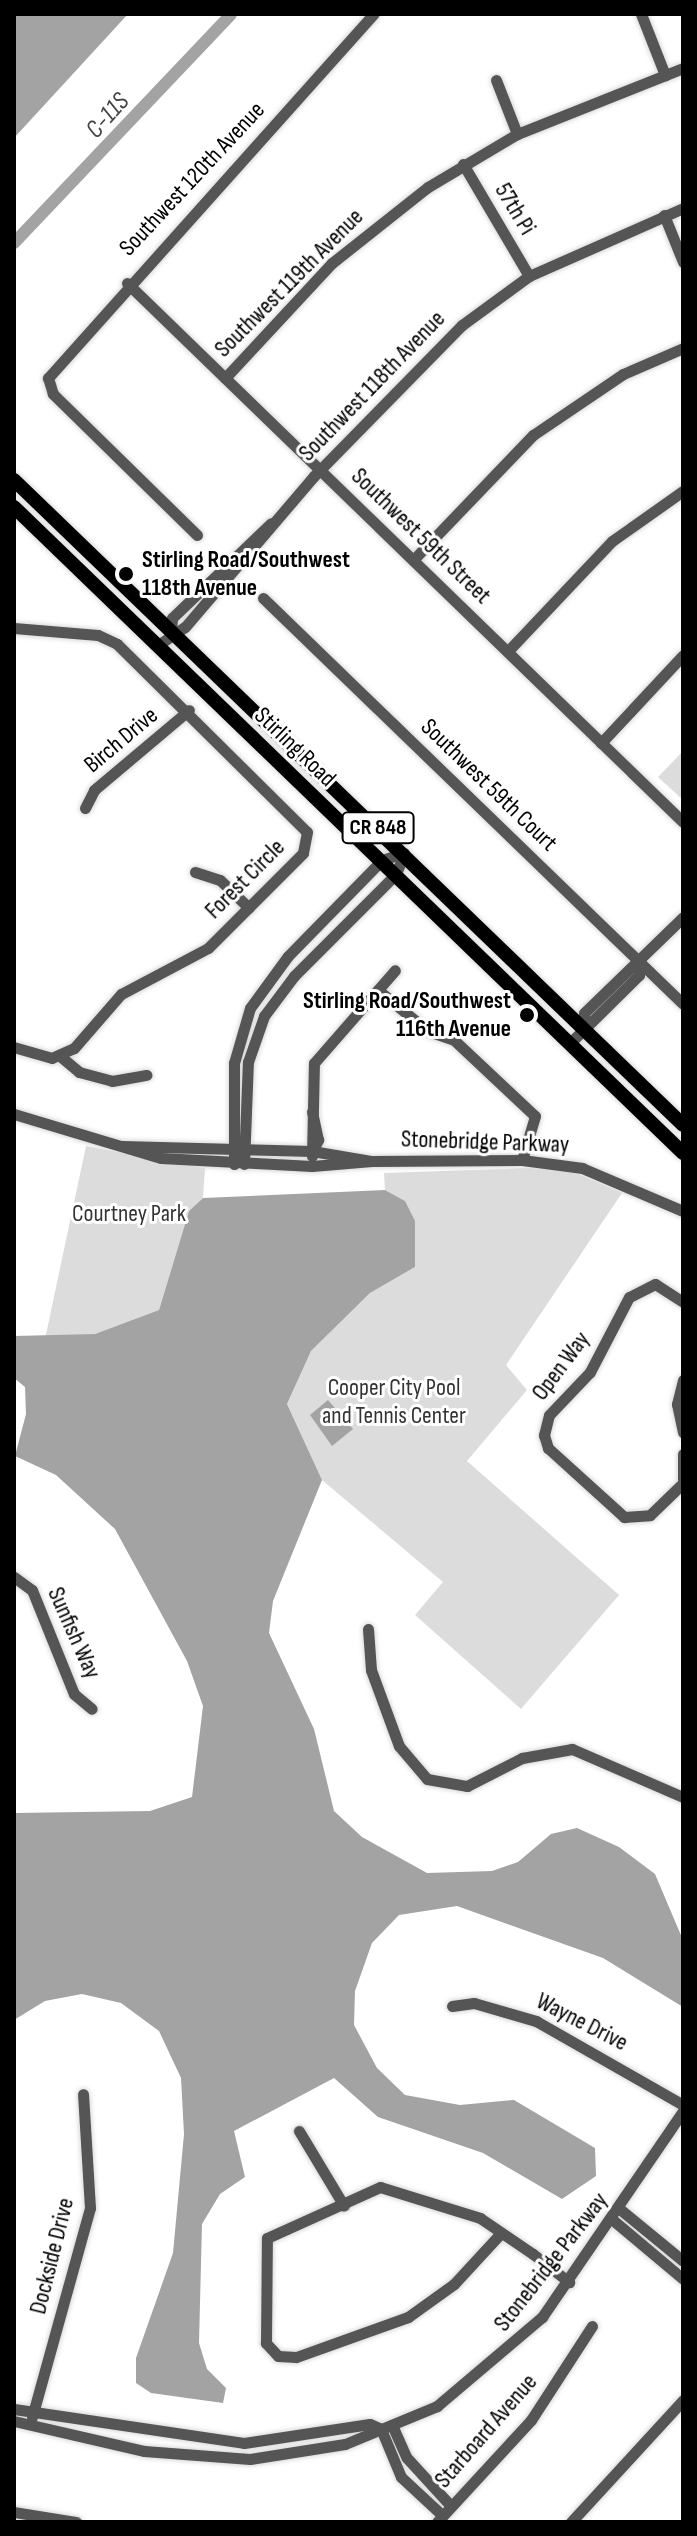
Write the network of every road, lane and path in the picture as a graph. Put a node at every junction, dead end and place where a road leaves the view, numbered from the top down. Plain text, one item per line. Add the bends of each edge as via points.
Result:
1 (373, 14) edge
2 (641, 14) edge
3 (683, 68) edge
4 (665, 75) junction
5 (496, 80) dead end
6 (517, 134) junction
7 (463, 164) junction
8 (683, 208) edge
9 (664, 215) junction
10 (683, 262) edge
11 (529, 276) junction
12 (127, 283) junction
13 (683, 348) edge
14 (225, 378) junction
15 (320, 470) junction
16 (14, 480) edge
17 (683, 491) edge
18 (14, 507) edge
19 (197, 535) dead end
20 (414, 559) junction
21 (263, 598) dead end
22 (14, 628) edge
23 (171, 632) junction
24 (158, 645) junction
25 (508, 651) junction
26 (683, 655) edge
27 (189, 710) junction
28 (601, 743) junction
29 (85, 808) dead end
30 (683, 822) edge
31 (404, 853) junction
32 (382, 860) junction
33 (195, 872) dead end
34 (396, 874) junction
35 (249, 908) junction
36 (683, 917) edge
37 (640, 963) junction
38 (395, 970) dead end
39 (378, 990) junction
40 (683, 1004) edge
41 (583, 1029) junction
42 (570, 1043) junction
43 (14, 1047) edge
44 (60, 1056) junction
45 (146, 1075) dead end
46 (14, 1114) edge
47 (683, 1125) edge
48 (312, 1151) junction
49 (683, 1153) edge
50 (239, 1158) junction
51 (522, 1160) junction
52 (372, 1161) junction
53 (312, 1166) junction
54 (683, 1211) edge
55 (683, 1302) edge
56 (683, 1380) edge
57 (683, 1432) edge
58 (683, 1454) edge
59 (683, 1481) edge
60 (14, 1577) edge
61 (368, 1629) dead end
62 (92, 1709) dead end
63 (683, 1797) edge
64 (452, 2006) dead end
65 (83, 2094) dead end
66 (683, 2108) edge
67 (299, 2131) dead end
68 (344, 2206) junction
69 (621, 2210) junction
70 (614, 2221) junction
71 (501, 2233) junction
72 (683, 2261) edge
73 (683, 2279) edge
74 (569, 2282) junction
75 (592, 2326) dead end
76 (683, 2400) edge
77 (14, 2409) edge
78 (32, 2419) junction
79 (14, 2421) edge
80 (387, 2427) junction
81 (14, 2512) edge
82 (443, 2513) edge
83 (76, 2522) edge
84 (571, 2522) edge

1 - 12 street, Southwest 120th Avenue
2 - 4 street
3 - 4 street, Southwest 119th Avenue
4 - 6 street, Southwest 119th Avenue
5 - 6 street
6 - 7 street, Southwest 119th Avenue
7 - 11 street, 57th Pi
7 - 14 street, Southwest 119th Avenue via 351,246
8 - 9 street, Southwest 118th Avenue
9 - 10 street
9 - 11 street, Southwest 118th Avenue
11 - 15 street, Southwest 118th Avenue via 416,367
12 - 14 street, Southwest 59th Street
12 - 19 street, Southwest 120th Avenue via 48,378 53,394
13 - 20 street via 623,374 533,435
14 - 15 street, Southwest 59th Street
15 - 20 street, Southwest 59th Street
15 - 23 street, Southwest 118th Avenue via 272,522 259,547 185,627
16 - 23 main road, Stirling Road / CR 848
17 - 25 street via 612,541
18 - 24 main road, Stirling Road / CR 848
20 - 25 street, Southwest 59th Street
21 - 37 street, Southwest 59th Court
22 - 27 street, Forest Circle via 98,635
23 - 24 street, Southwest 118th Avenue
23 - 31 main road, Stirling Road / CR 848
24 - 32 main road, Stirling Road / CR 848
25 - 28 street, Southwest 59th Street
26 - 28 street
27 - 29 street, Birch Drive via 94,790
27 - 35 street, Forest Circle via 307,832 303,853
28 - 30 street, Southwest 59th Street
31 - 32 street
31 - 34 street
31 - 41 main road, Stirling Road / CR 848
32 - 34 main road, Stirling Road / CR 848
32 - 50 street via 288,956 250,1008 234,1063
33 - 35 street via 220,880
34 - 42 main road, Stirling Road / CR 848
34 - 50 street via 294,976 264,1016 248,1062
35 - 44 street, Forest Circle via 200,954 121,994
36 - 37 street
37 - 40 street, Southwest 59th Court
37 - 41 street via 629,964 584,1013
38 - 39 street
39 - 48 street via 314,1063 312,1112 318,1140
39 - 51 street via 428,1031 454,1040 535,1116
41 - 42 street
41 - 47 main road, Stirling Road / CR 848
42 - 49 main road, Stirling Road / CR 848
43 - 44 street
44 - 45 street via 79,1072 112,1081
46 - 50 street, Stonebridge Parkway via 122,1146
48 - 50 street, Stonebridge Parkway
48 - 52 street, Stonebridge Parkway
48 - 53 street
50 - 53 street, Stonebridge Parkway
51 - 52 street, Stonebridge Parkway
51 - 54 street, Stonebridge Parkway via 582,1168
52 - 53 street, Stonebridge Parkway
55 - 59 street, Open Way via 655,1284 629,1297 590,1372 549,1415 544,1435 548,1448 636,1520
56 - 57 street via 677,1404
58 - 59 street
60 - 62 street, Sunfish Way via 32,1590 74,1694
61 - 63 street via 371,1670 399,1746 427,1779 467,1786 522,1758 572,1749 606,1757
64 - 66 street, Wayne Drive via 484,2005 536,2021
65 - 78 street, Dockside Drive via 90,2208
66 - 69 street, Stonebridge Parkway
67 - 68 street
68 - 71 street via 380,2187 480,2218
68 - 71 street via 267,2238 263,2336 285,2358 355,2341 408,2317 454,2284
69 - 70 street, Stonebridge Parkway
69 - 72 street
70 - 73 street
70 - 74 street, Stonebridge Parkway
71 - 74 street
74 - 80 street, Stonebridge Parkway via 514,2348 469,2385
75 - 82 street, Starboard Avenue via 531,2420
76 - 84 street
77 - 78 street, Stonebridge Parkway
78 - 79 street, Stonebridge Parkway
78 - 80 street, Stonebridge Parkway via 244,2443 370,2424
78 - 80 street, Stonebridge Parkway via 144,2451 250,2459 313,2452
80 - 82 street via 401,2477
81 - 83 street

